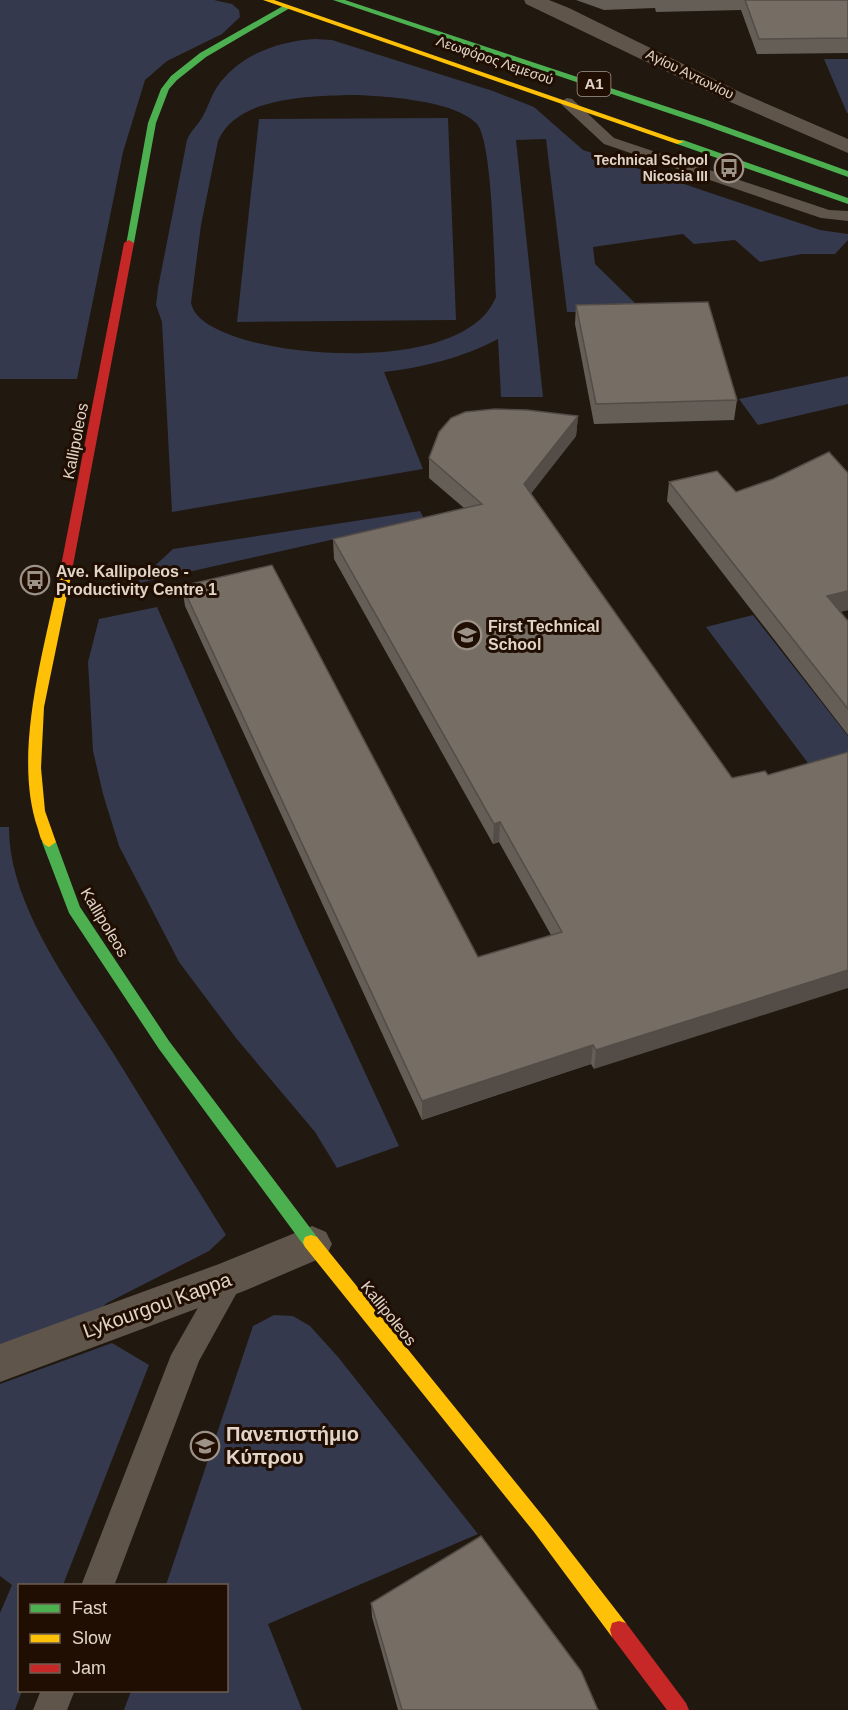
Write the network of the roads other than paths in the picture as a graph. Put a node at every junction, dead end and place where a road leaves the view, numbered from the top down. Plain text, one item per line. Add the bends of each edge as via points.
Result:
1 (267, 0) edge
2 (337, 0) edge
3 (533, 0) edge
4 (286, 8) junction
5 (567, 102) junction
6 (848, 147) edge
7 (848, 174) edge
8 (848, 201) edge
9 (848, 216) edge
10 (312, 1244) junction
11 (230, 1278) junction
12 (0, 1363) edge
13 (97, 1584) edge
14 (57, 1692) edge
15 (50, 1710) edge
16 (680, 1710) edge

1 - 4 main road, Λεωφόρος Λεμεσού / A1
2 - 7 main road, Λεωφόρος Λεμεσού / A1
3 - 6 street, Αγίου Αντωνίου
4 - 5 main road, Λεωφόρος Λεμεσού / A1
4 - 10 main road, Kallipoleos via 180,72 164,90 145,159 38,707 35,768 38,811 74,909 164,1045
5 - 8 main road, Λεωφόρος Λεμεσού / A1
5 - 9 lane via 609,141 827,215
10 - 11 street, Lykourgou Kappa
10 - 16 main road, Kallipoleos via 540,1526
11 - 12 street, Lykourgou Kappa
11 - 13 lane via 186,1355
14 - 15 lane

